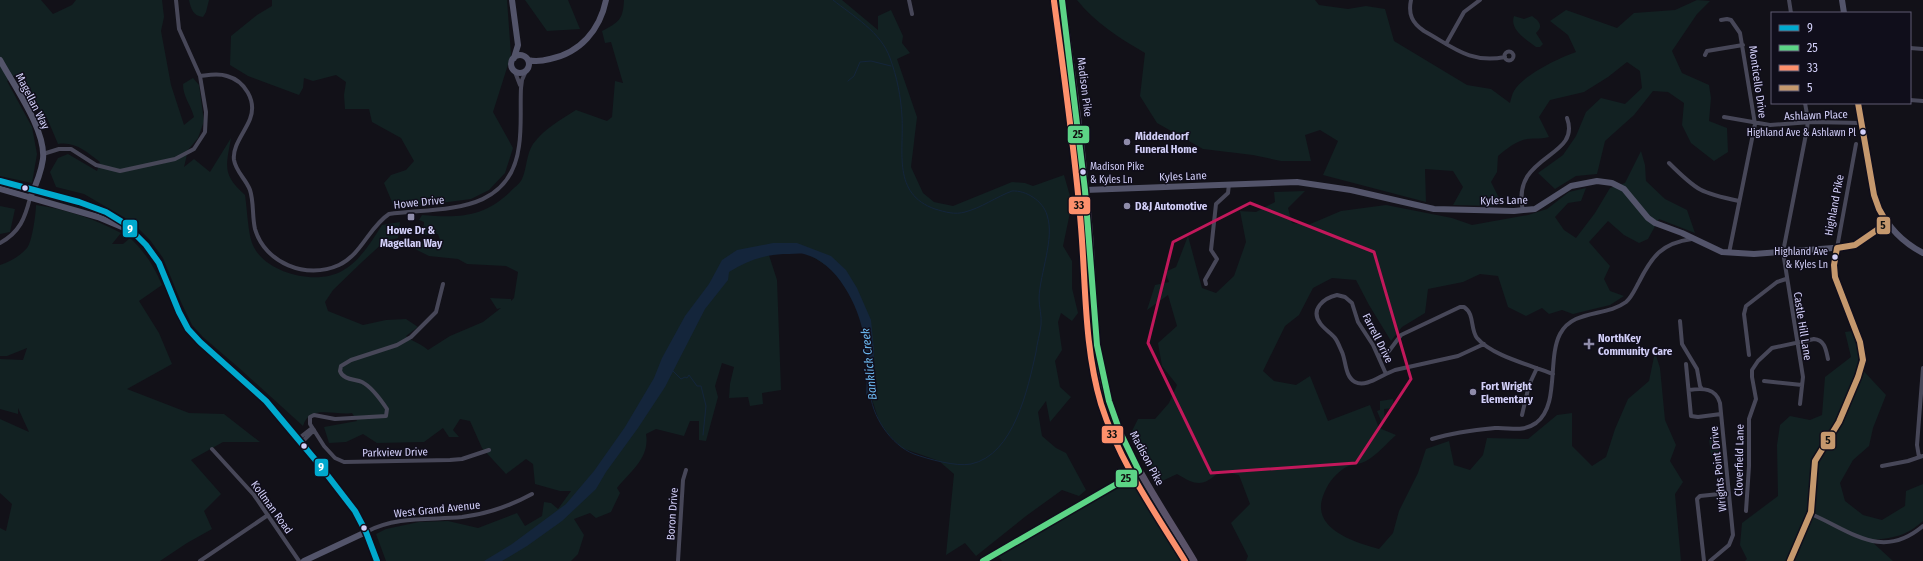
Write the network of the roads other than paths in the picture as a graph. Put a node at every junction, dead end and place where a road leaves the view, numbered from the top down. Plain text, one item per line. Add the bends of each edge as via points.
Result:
1 (176, 0) edge
2 (512, 0) edge
3 (606, 0) edge
4 (908, 0) edge
5 (1062, 0) edge
6 (1411, 0) edge
7 (1480, 0) edge
8 (1788, 0) edge
9 (1842, 0) edge
10 (1790, 12) edge
11 (1844, 12) edge
12 (912, 14) dead end
13 (1721, 20) dead end
14 (1446, 44) junction
15 (518, 45) junction
16 (1743, 45) junction
17 (1911, 48) edge
18 (1923, 49) edge
19 (1704, 55) dead end
20 (1505, 57) dead end
21 (514, 58) junction
22 (526, 58) junction
23 (0, 60) edge
24 (540, 61) junction
25 (527, 70) junction
26 (515, 72) junction
27 (200, 76) junction
28 (521, 88) junction
29 (1911, 100) edge
30 (1923, 101) edge
31 (1805, 104) edge
32 (1858, 104) edge
33 (1724, 117) dead end
34 (1567, 118) dead end
35 (1808, 123) junction
36 (1861, 123) junction
37 (1755, 124) junction
38 (1856, 144) dead end
39 (43, 154) junction
40 (1669, 163) dead end
41 (0, 182) edge
42 (1229, 184) junction
43 (0, 189) edge
44 (1085, 190) junction
45 (33, 191) junction
46 (30, 198) junction
47 (1740, 201) junction
48 (1523, 211) junction
49 (1887, 223) junction
50 (130, 231) junction
51 (1692, 239) junction
52 (0, 243) edge
53 (1836, 248) junction
54 (1783, 252) junction
55 (1923, 253) edge
56 (1729, 254) junction
57 (1786, 279) junction
58 (442, 284) dead end
59 (1206, 284) dead end
60 (1680, 321) dead end
61 (1796, 342) junction
62 (1484, 344) junction
63 (1749, 355) dead end
64 (1378, 356) junction
65 (1828, 359) dead end
66 (1686, 364) dead end
67 (1537, 368) junction
68 (1923, 368) edge
69 (1386, 374) junction
70 (1553, 374) junction
71 (1764, 381) dead end
72 (1802, 385) junction
73 (1702, 388) junction
74 (1689, 390) junction
75 (1800, 404) dead end
76 (1721, 414) junction
77 (1522, 415) dead end
78 (313, 429) junction
79 (1432, 439) dead end
80 (300, 441) junction
81 (212, 449) dead end
82 (489, 450) dead end
83 (1921, 456) edge
84 (1882, 466) dead end
85 (686, 470) dead end
86 (1139, 471) junction
87 (1729, 493) junction
88 (532, 494) dead end
89 (1746, 511) dead end
90 (1811, 514) junction
91 (268, 515) junction
92 (1923, 526) edge
93 (366, 532) junction
94 (200, 561) edge
95 (299, 561) edge
96 (304, 561) edge
97 (377, 561) edge
98 (678, 561) edge
99 (983, 561) edge
100 (1194, 561) edge
101 (1704, 561) edge
102 (1710, 561) edge
103 (1790, 561) edge

1 - 27 street via 179,29
2 - 15 main road
3 - 24 main road via 600,22 581,45 569,53
4 - 12 street
5 - 44 main road, Madison Pike
6 - 14 street via 1410,12 1416,25
7 - 14 street via 1464,12
8 - 10 street
9 - 11 main road
13 - 16 street, Monticello Drive via 1728,19 1734,23
14 - 20 street via 1476,58 1491,60
15 - 21 main road
15 - 22 main road
16 - 19 street via 1707,51
16 - 37 street, Monticello Drive
17 - 18 street
21 - 22 main road
21 - 26 main road via 512,66
22 - 24 main road
22 - 25 main road
23 - 39 main road, Magellan Way via 35,123
24 - 25 main road
25 - 26 main road
25 - 28 street, Howe Drive
26 - 28 street, Howe Drive
27 - 28 street, Howe Drive via 228,76 241,83 248,93 252,114 235,150 234,159 250,191 256,230 267,250 279,261 293,268 309,270 327,268 347,260 389,214 466,206 479,202 495,192 516,162
27 - 39 street via 206,125 200,141 183,157 120,171 96,165 71,149 59,149
29 - 30 street
31 - 35 street, Castle Hill Lane
32 - 36 main road
33 - 37 street, Ashlawn Place
34 - 48 street via 1570,131 1565,142 1533,168 1526,179 1520,197
35 - 36 street, Ashlawn Place
35 - 37 street, Ashlawn Place
35 - 54 street, Castle Hill Lane
36 - 49 main road via 1874,195
37 - 47 street, Monticello Drive
38 - 53 street, Highland Pike
39 - 45 main road, Magellan Way
40 - 47 street via 1702,192
41 - 45 main road
42 - 44 main road, Kyles Lane
42 - 48 main road, Kyles Lane via 1312,183 1434,209
42 - 59 street via 1228,194 1219,200 1215,208 1211,250 1217,259
43 - 46 main road
44 - 86 main road, Madison Pike via 1094,322 1100,366 1115,420
45 - 46 main road, Magellan Way
45 - 50 main road via 96,208 124,223
46 - 50 main road via 98,217
46 - 52 street via 20,227
47 - 56 street, Monticello Drive
48 - 51 main road, Kyles Lane via 1538,207 1578,183 1608,182 1628,192 1655,223
49 - 53 main road, Kyles Lane via 1855,245
49 - 55 main road via 1903,240
50 - 80 main road via 154,255 188,329 266,402
51 - 56 main road, Kyles Lane
51 - 70 street via 1676,242 1657,253 1631,297 1621,305 1578,318 1565,327 1558,337
53 - 54 main road, Kyles Lane
53 - 90 main road, Highland Pike via 1835,277 1860,342 1863,360 1839,422 1815,461
54 - 56 main road, Kyles Lane
54 - 57 street, Castle Hill Lane
57 - 61 street, Castle Hill Lane
57 - 63 street via 1746,306 1744,314
58 - 78 street via 436,312 411,337 397,345 351,360 341,366 340,371 344,377 368,386 387,409 386,416 335,419 314,415 309,420
60 - 73 street via 1682,344 1697,369
61 - 65 street, Cloverfield Lane via 1819,340 1824,344
61 - 72 street, Castle Hill Lane
61 - 89 street, Cloverfield Lane via 1772,348 1752,370 1756,400 1749,419 1750,466
62 - 64 street via 1475,334 1469,312 1460,307 1402,335 1389,351
62 - 67 street via 1503,355
62 - 69 street, Farrell Drive via 1458,356
64 - 69 street, Farrell Drive
64 - 69 street, Farrell Drive via 1358,322 1349,300 1337,295 1323,301 1318,309 1318,318 1322,326 1336,339 1352,380 1362,384
66 - 74 street
67 - 70 street
67 - 77 street via 1529,384
68 - 83 street via 1917,445
70 - 79 street via 1544,413 1528,428 1496,428
71 - 72 street
72 - 75 street, Castle Hill Lane
73 - 74 street
73 - 76 street, Wrights Point Drive via 1712,391 1718,397
74 - 76 street via 1691,416
76 - 87 street, Wrights Point Drive
78 - 80 street
78 - 82 street, Parkview Drive via 331,454 344,462 450,460 462,459
80 - 93 main road via 349,502
81 - 91 street, Kollman Road via 254,495
83 - 84 street
85 - 98 street, Boron Drive via 683,480
86 - 99 main road
86 - 100 main road, Madison Pike
87 - 101 street via 1700,496 1697,499
87 - 102 street, Wrights Point Drive via 1733,535 1729,545
88 - 93 street, West Grand Avenue via 512,504 478,514 394,521
90 - 92 street via 1860,540 1877,544 1907,539
90 - 103 main road, Highland Pike
91 - 94 street
91 - 95 street, Kollman Road
93 - 96 main road
93 - 97 main road

